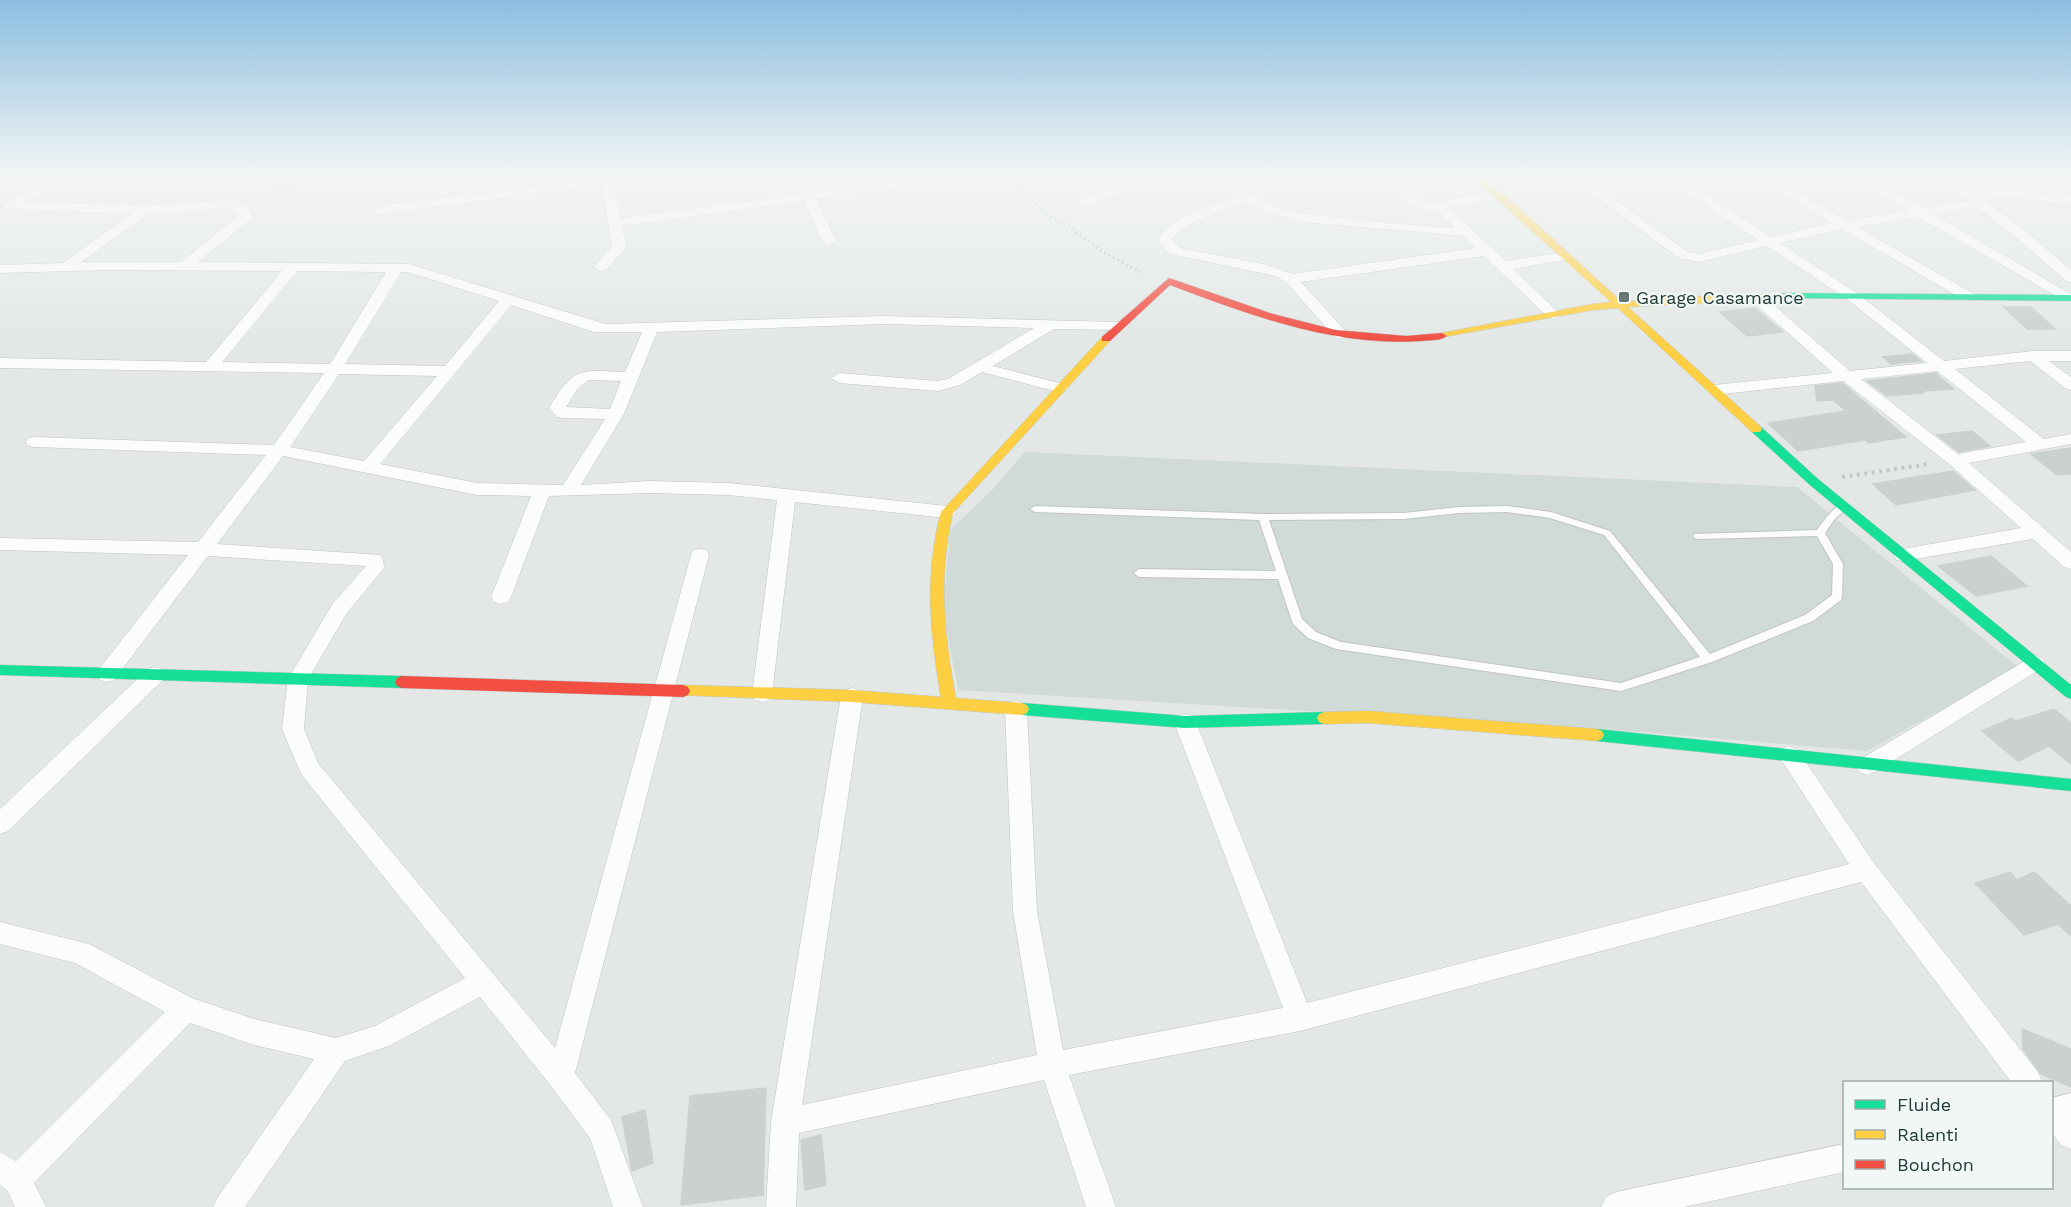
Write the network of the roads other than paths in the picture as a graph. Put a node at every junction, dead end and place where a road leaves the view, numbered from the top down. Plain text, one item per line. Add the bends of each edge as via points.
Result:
1 (117, 230) edge
2 (229, 230) edge
3 (616, 230) edge
4 (824, 230) edge
5 (1172, 230) edge
6 (1418, 230) edge
7 (1538, 230) edge
8 (1650, 230) edge
9 (1750, 230) edge
10 (1819, 230) edge
11 (1851, 230) edge
12 (1952, 230) edge
13 (2016, 230) edge
14 (1467, 232) joint
15 (829, 240) dead end
16 (1768, 242) junction
17 (1487, 251) junction
18 (1565, 256) junction
19 (185, 266) junction
20 (1503, 266) junction
21 (66, 267) junction
22 (293, 267) junction
23 (601, 267) dead end
24 (396, 268) junction
25 (0, 270) edge
26 (2071, 278) edge
27 (1290, 279) junction
28 (1852, 296) junction
29 (1969, 297) junction
30 (1757, 298) junction
31 (2069, 298) edge
32 (509, 299) junction
33 (1619, 304) junction
34 (1554, 315) junction
35 (1050, 325) junction
36 (1118, 326) junction
37 (651, 328) junction
38 (1340, 334) junction
39 (2033, 356) junction
40 (2071, 356) edge
41 (0, 363) edge
42 (212, 365) junction
43 (1939, 366) junction
44 (980, 367) junction
45 (334, 370) junction
46 (448, 371) junction
47 (1844, 374) junction
48 (632, 377) junction
49 (839, 378) dead end
50 (2071, 385) edge
51 (1061, 388) junction
52 (1713, 390) junction
53 (616, 414) junction
54 (2071, 439) edge
55 (34, 442) dead end
56 (2041, 445) junction
57 (279, 450) junction
58 (1955, 460) junction
59 (368, 468) junction
60 (542, 491) junction
61 (568, 491) junction
62 (787, 494) junction
63 (1845, 506) junction
64 (1035, 509) dead end
65 (947, 512) junction
66 (1263, 518) junction
67 (2037, 532) junction
68 (1820, 533) junction
69 (1698, 536) dead end
70 (0, 544) edge
71 (203, 549) junction
72 (2067, 554) edge
73 (700, 555) dead end
74 (1903, 555) junction
75 (1139, 573) dead end
76 (1283, 575) junction
77 (501, 597) dead end
78 (1708, 659) junction
79 (2034, 663) junction
80 (0, 670) edge
81 (107, 674) junction
82 (155, 675) junction
83 (298, 679) junction
84 (664, 690) junction
85 (2071, 693) edge
86 (762, 694) junction
87 (852, 696) junction
88 (949, 702) junction
89 (1016, 709) junction
90 (1185, 722) junction
91 (1790, 755) junction
92 (1867, 766) junction
93 (2071, 785) edge
94 (0, 824) edge
95 (1866, 870) junction
96 (0, 933) edge
97 (484, 982) junction
98 (186, 1009) junction
99 (1300, 1018) junction
100 (336, 1050) junction
101 (1052, 1065) junction
102 (561, 1076) junction
103 (2026, 1081) edge
104 (2071, 1107) edge
105 (2053, 1112) edge
106 (2053, 1113) edge
107 (785, 1122) junction
108 (2071, 1135) edge
109 (1843, 1158) edge
110 (9, 1173) edge
111 (1653, 1204) edge
112 (31, 1207) edge
113 (228, 1207) edge
114 (628, 1207) edge
115 (782, 1207) edge
116 (1101, 1207) edge
117 (1616, 1207) edge

1 - 21 street
2 - 19 street
3 - 23 street via 619,248
4 - 15 street
5 - 27 street via 1165,241 1175,251 1264,267
6 - 14 street
7 - 18 street
8 - 16 street via 1684,255 1699,258
9 - 16 street
10 - 16 street
11 - 29 street
12 - 31 street
13 - 26 street
14 - 17 street
16 - 28 street
17 - 20 street
17 - 27 street
18 - 20 street
18 - 33 street
19 - 21 street
19 - 22 street
20 - 34 street
21 - 25 street
22 - 24 street
22 - 42 street
24 - 32 street via 415,269
24 - 45 street
27 - 38 street
28 - 29 street
28 - 30 street
28 - 43 street
29 - 31 street
30 - 33 street
30 - 47 street
32 - 37 street via 594,327
32 - 46 street
33 - 34 street
33 - 52 street
34 - 38 street via 1432,337 1388,340
35 - 36 street
35 - 37 street via 884,320
35 - 44 street
36 - 38 street via 1169,282 1278,320
36 - 51 street
37 - 48 street
39 - 40 street
39 - 43 street
39 - 50 street
41 - 42 street
42 - 45 street
43 - 47 street
43 - 56 street
44 - 49 street via 938,386
44 - 51 street
45 - 46 street
45 - 57 street
46 - 59 street
47 - 52 street
47 - 58 street
48 - 53 street
48 - 53 street via 580,377 573,381 557,408 563,412
51 - 65 street
52 - 63 street
53 - 61 street
54 - 56 street
55 - 57 street
56 - 58 street
57 - 59 street
57 - 71 street
58 - 67 street
59 - 60 street via 477,489
60 - 61 street
60 - 77 street
61 - 62 street via 694,488
62 - 65 street
62 - 86 street
63 - 68 lane
63 - 74 street
64 - 66 lane
65 - 88 street via 934,561 934,618
66 - 76 lane
66 - 78 lane via 1404,516 1507,509 1551,515 1608,533
67 - 72 street
67 - 74 street
68 - 69 lane
68 - 78 lane via 1838,564 1837,597 1809,618
70 - 71 street
71 - 81 street
71 - 83 street via 374,560 376,567 340,608
73 - 84 street
74 - 79 street
75 - 76 lane
76 - 78 lane via 1297,621 1312,635 1340,646 1621,687
79 - 85 street
79 - 92 street
80 - 81 street
81 - 82 street
82 - 83 street
82 - 94 street
83 - 84 street
83 - 97 street via 293,729 309,768
84 - 86 street
84 - 102 street
86 - 87 street
87 - 88 street
87 - 107 street
88 - 89 street
89 - 90 street
89 - 101 street via 1024,911
90 - 91 street via 1368,717 1540,729
90 - 99 street
91 - 92 street
91 - 95 street
92 - 93 street
95 - 99 street
95 - 103 street
96 - 98 street via 80,952
97 - 100 street via 380,1037
97 - 102 street
98 - 100 street via 254,1032
98 - 110 street
99 - 101 street
100 - 113 street
101 - 107 street
101 - 116 street
102 - 114 street via 601,1130
104 - 105 street
106 - 108 street
107 - 115 street
109 - 111 street
110 - 112 street
111 - 117 street

